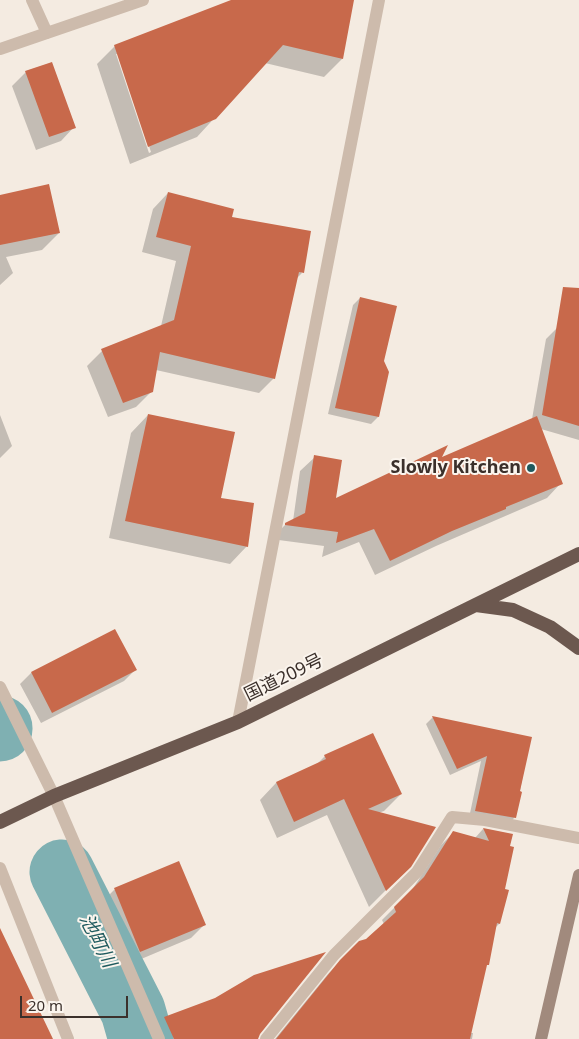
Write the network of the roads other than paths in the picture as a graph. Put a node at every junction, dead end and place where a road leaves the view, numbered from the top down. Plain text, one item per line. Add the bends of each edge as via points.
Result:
1 (32, 0) edge
2 (143, 0) edge
3 (379, 0) edge
4 (47, 33) junction
5 (0, 49) edge
6 (579, 554) edge
7 (475, 605) junction
8 (579, 648) edge
9 (0, 687) edge
10 (238, 722) junction
11 (54, 796) junction
12 (0, 822) edge
13 (579, 838) edge
14 (0, 868) edge
15 (579, 875) edge
16 (68, 1039) edge
17 (159, 1039) edge
18 (266, 1039) edge
19 (541, 1039) edge

1 - 4 street
2 - 4 street
3 - 10 street
4 - 5 street
6 - 7 highway, 国道209号
7 - 8 highway via 513,610 550,627
7 - 10 highway, 国道209号
9 - 11 street
10 - 11 highway, 国道209号
11 - 12 highway, 国道209号
11 - 17 street
13 - 18 street via 452,817 417,872 334,955
14 - 16 street
15 - 19 main road

